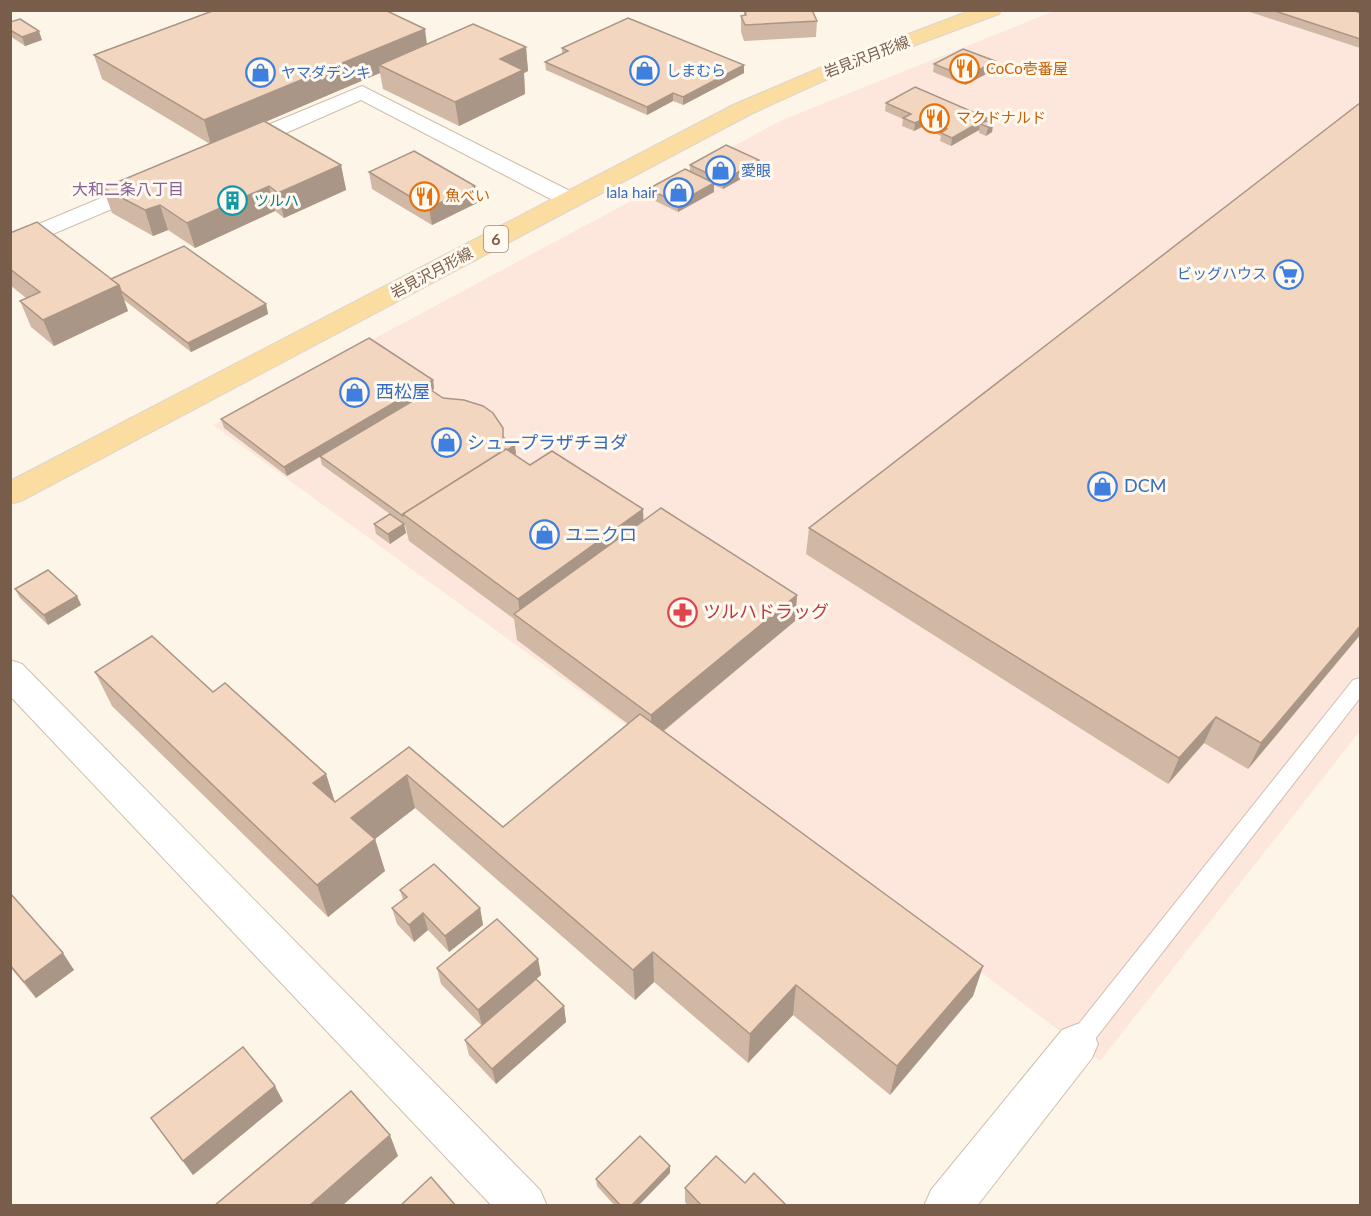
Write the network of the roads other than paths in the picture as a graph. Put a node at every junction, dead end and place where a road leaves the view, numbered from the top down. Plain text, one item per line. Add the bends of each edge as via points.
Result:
1 (992, 10) edge
2 (219, 154) edge
3 (164, 178) edge
4 (570, 200) junction
5 (10, 245) edge
6 (10, 494) edge
7 (10, 673) edge
8 (1360, 685) edge
9 (1077, 1044) joint
10 (524, 1206) edge
11 (947, 1206) edge

1 - 4 main road, 岩見沢月形線 / 6 via 836,68 743,109
2 - 4 street via 362,92
3 - 5 street
4 - 6 main road, 岩見沢月形線 / 6
7 - 10 street
8 - 9 lane
9 - 11 street

